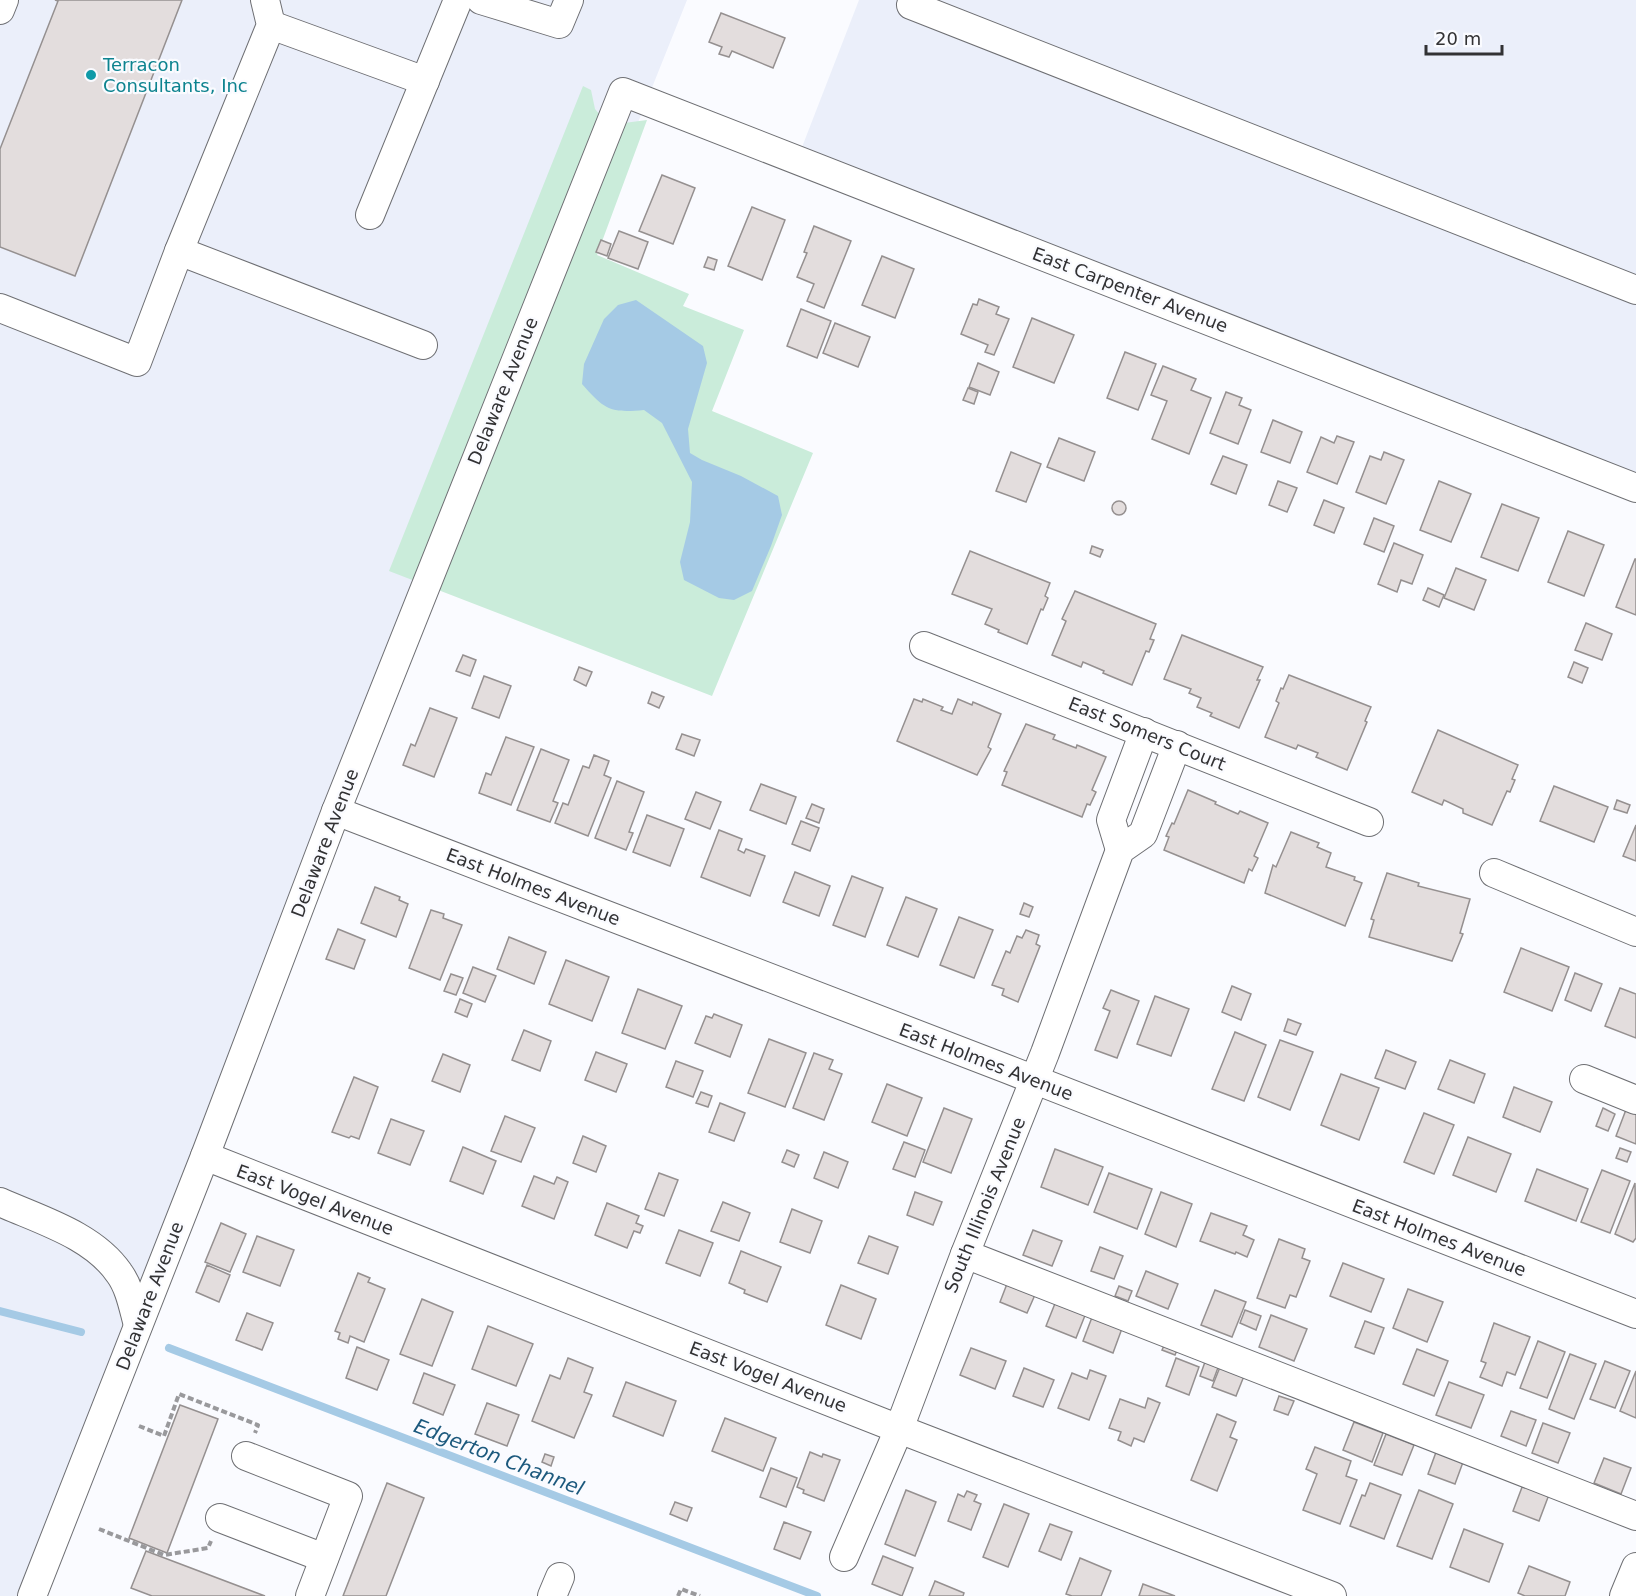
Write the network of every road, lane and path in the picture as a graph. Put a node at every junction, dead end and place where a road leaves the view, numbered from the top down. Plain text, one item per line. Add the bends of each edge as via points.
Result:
1 (4, 0) edge
2 (458, 0) edge
3 (481, 0) edge
4 (568, 0) edge
5 (913, 0) edge
6 (0, 10) edge
7 (268, 13) edge
8 (425, 81) junction
9 (623, 92) joint
10 (370, 215) dead end
11 (179, 251) junction
12 (1636, 291) edge
13 (0, 308) edge
14 (423, 345) dead end
15 (1636, 488) edge
16 (924, 646) dead end
17 (1144, 732) junction
18 (1177, 745) junction
19 (336, 812) junction
20 (1369, 822) dead end
21 (1120, 850) junction
22 (1499, 874) dead end
23 (1636, 932) edge
24 (1584, 1079) dead end
25 (1034, 1080) junction
26 (1636, 1100) edge
27 (205, 1156) junction
28 (0, 1202) edge
29 (965, 1254) junction
30 (1636, 1314) edge
31 (138, 1325) junction
32 (258, 1425) dead end
33 (139, 1426) dead end
34 (899, 1429) junction
35 (246, 1456) dead end
36 (1636, 1516) edge
37 (220, 1518) dead end
38 (99, 1529) dead end
39 (208, 1548) dead end
40 (844, 1557) dead end
41 (324, 1558) junction
42 (1636, 1567) edge
43 (32, 1596) edge
44 (310, 1596) edge
45 (678, 1596) edge
46 (700, 1596) edge
47 (1332, 1596) edge
48 (1624, 1596) edge

1 - 6 street
2 - 8 street
3 - 4 street via 559,24
5 - 12 street via 911,5
7 - 8 street
7 - 11 street
8 - 10 street
9 - 15 street, East Carpenter Avenue
9 - 19 street, Delaware Avenue
11 - 13 street via 137,362
11 - 14 street
16 - 17 street, East Somers Court
17 - 18 street, East Somers Court
17 - 21 street via 1111,820
18 - 20 street, East Somers Court
18 - 21 street via 1143,834
19 - 25 street, East Holmes Avenue
19 - 27 street, Delaware Avenue
21 - 25 street, South Illinois Avenue
22 - 23 street
24 - 26 street
25 - 29 street, South Illinois Avenue
25 - 30 street, East Holmes Avenue
27 - 31 street, Delaware Avenue
27 - 34 street, East Vogel Avenue
28 - 31 street via 76,1236 103,1255 119,1273 131,1296
29 - 34 street, South Illinois Avenue
29 - 36 street
31 - 43 street, Delaware Avenue
32 - 33 path via 179,1394 164,1436
34 - 40 street, South Illinois Avenue
34 - 47 street, East Vogel Avenue
35 - 41 street via 348,1496
37 - 41 street
38 - 39 path via 164,1555
41 - 44 street
42 - 48 street
45 - 46 path via 681,1589

